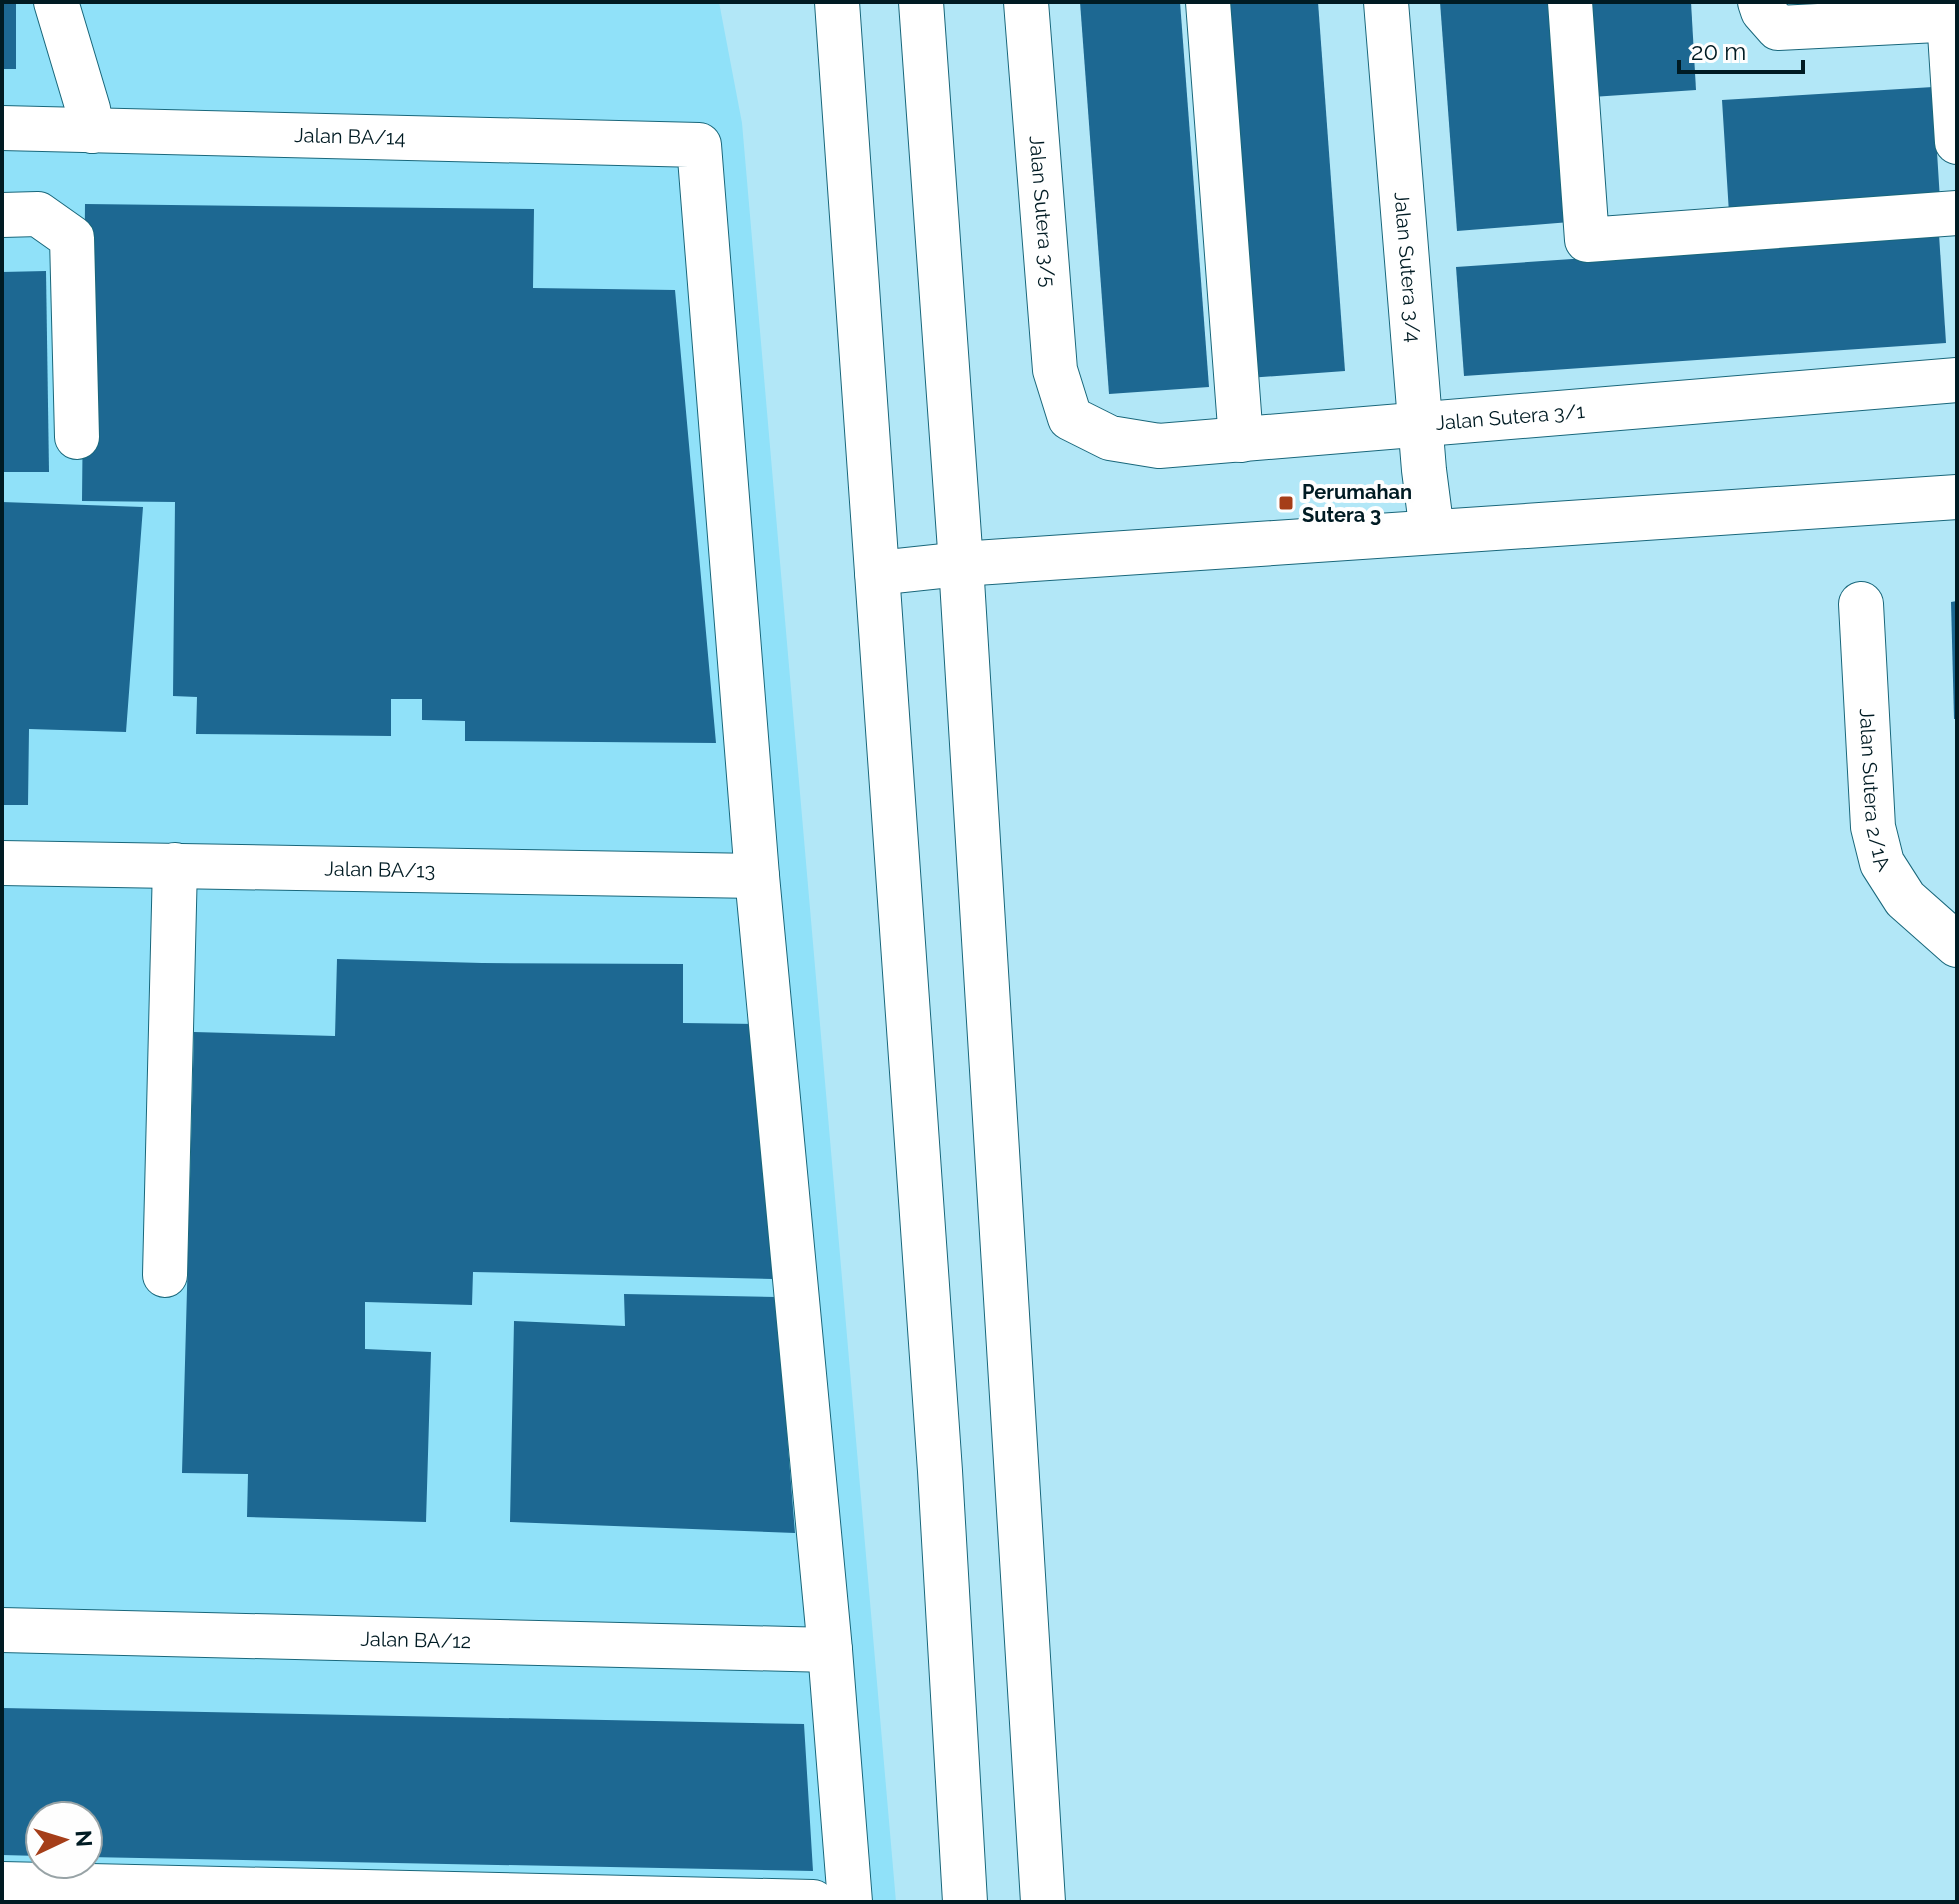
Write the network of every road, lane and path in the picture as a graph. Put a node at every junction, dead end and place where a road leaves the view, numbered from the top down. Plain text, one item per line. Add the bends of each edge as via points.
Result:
1 (56, 2) edge
2 (837, 2) edge
3 (921, 2) edge
4 (1026, 2) edge
5 (1208, 2) edge
6 (1386, 2) edge
7 (1570, 2) edge
8 (1952, 13) edge
9 (1769, 15) edge
10 (2, 128) edge
11 (92, 131) junction
12 (1957, 142) edge
13 (1957, 213) edge
14 (2, 215) edge
15 (1957, 380) edge
16 (1070, 418) joint
17 (1421, 425) junction
18 (77, 437) dead end
19 (1241, 440) junction
20 (1957, 497) edge
21 (1432, 532) junction
22 (961, 564) junction
23 (877, 573) junction
24 (1861, 604) dead end
25 (2, 863) edge
26 (175, 865) junction
27 (757, 876) junction
28 (1957, 945) edge
29 (165, 1275) dead end
30 (2, 1630) edge
31 (830, 1650) junction
32 (2, 1884) edge
33 (813, 1902) edge
34 (850, 1902) edge
35 (965, 1902) edge
36 (1043, 1902) edge

1 - 11 street
2 - 23 street
3 - 22 street
4 - 16 street, Jalan Sutera 3/5 via 1055,370
5 - 19 street
6 - 17 street, Jalan Sutera 3/4
7 - 13 street via 1587,240
8 - 9 street
8 - 12 street
10 - 11 street, Jalan BA/14
11 - 27 street, Jalan BA/14 via 699,145
14 - 18 street via 38,214 72,238
15 - 17 street, Jalan Sutera 3/1
16 - 19 street, Jalan Sutera 3/1 via 1110,438 1159,446
17 - 19 street, Jalan Sutera 3/1
17 - 21 street, Jalan Sutera 3/4
20 - 21 street
21 - 22 street
22 - 23 street
22 - 36 street
23 - 35 street
24 - 28 street, Jalan Sutera 2/1A via 1873,827 1882,863 1905,899
25 - 26 street, Jalan BA/13
26 - 27 street, Jalan BA/13
26 - 29 street
27 - 31 street
30 - 31 street, Jalan BA/12
31 - 34 street
32 - 33 street

